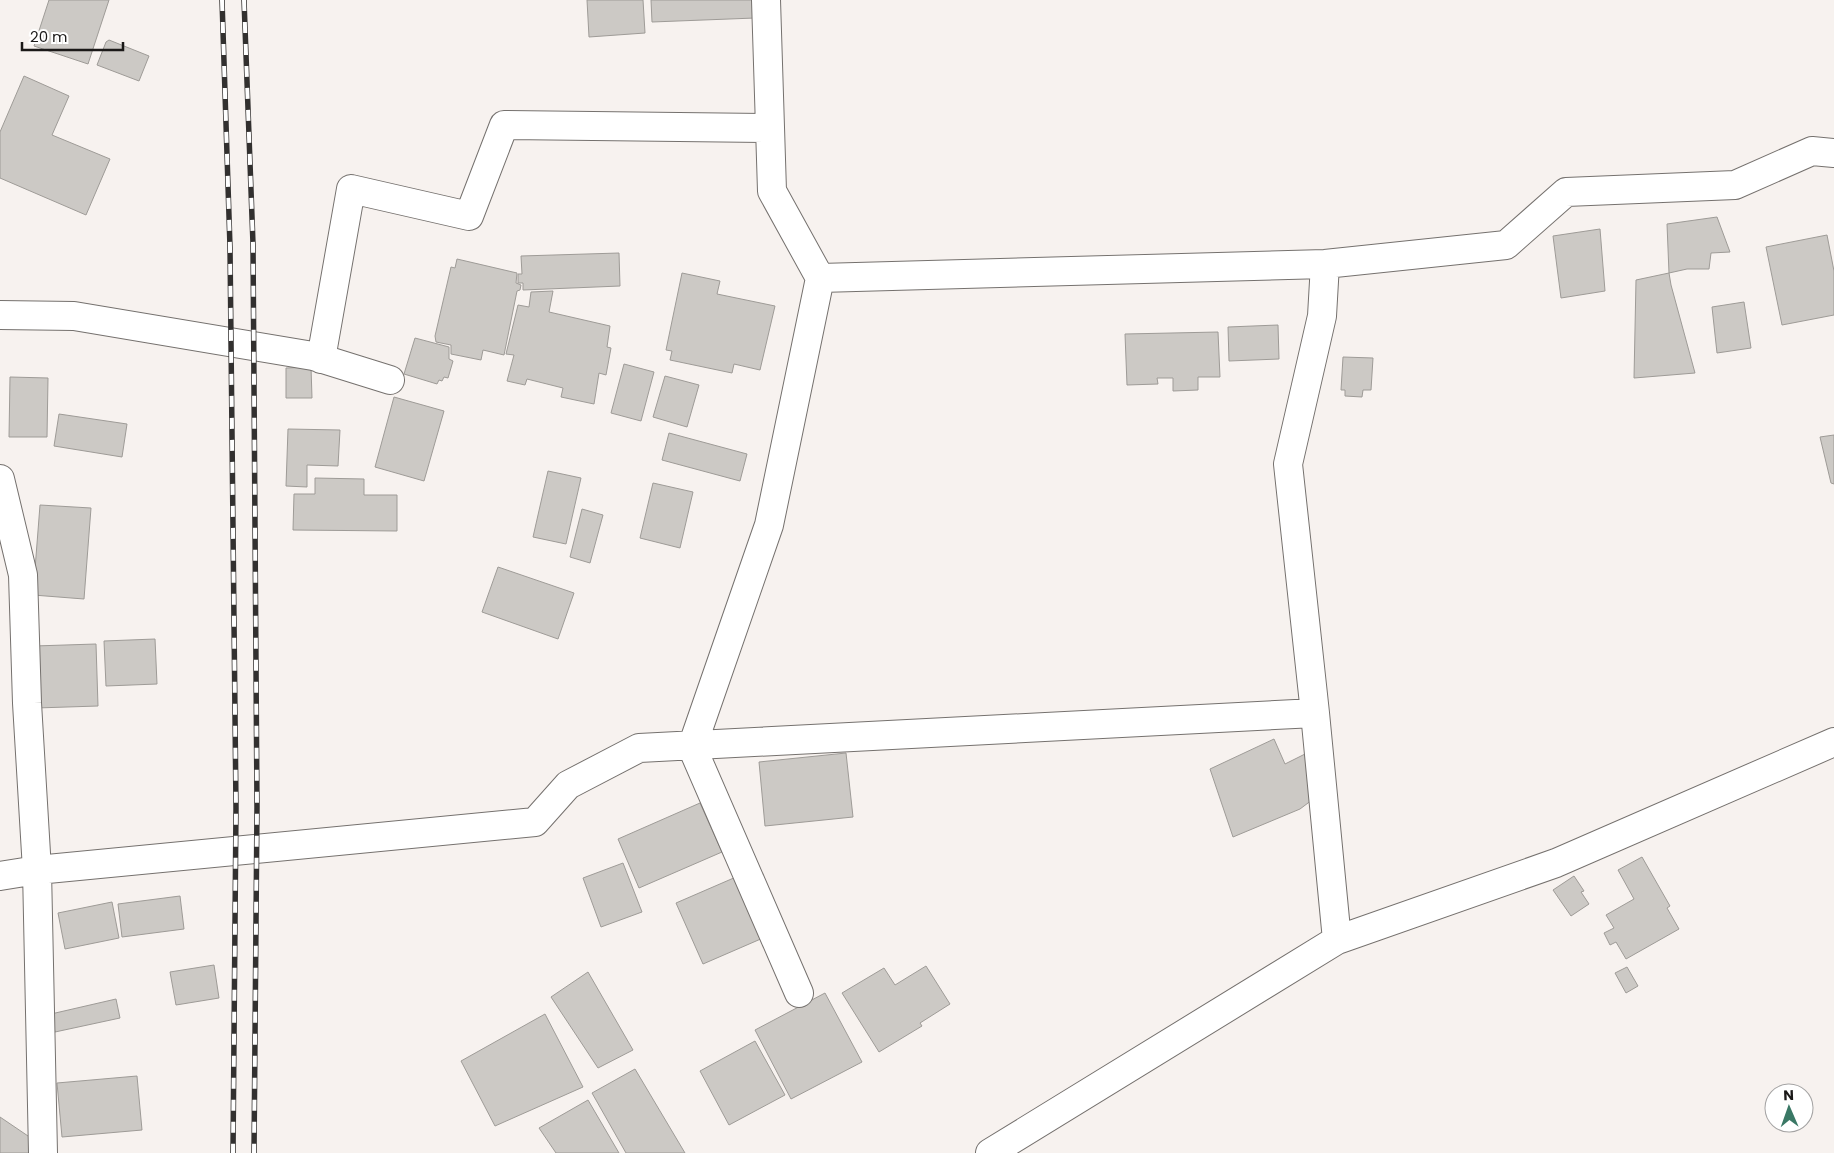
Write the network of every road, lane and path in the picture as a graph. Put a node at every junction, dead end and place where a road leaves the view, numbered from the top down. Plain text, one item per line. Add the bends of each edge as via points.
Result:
1 (766, 0) edge
2 (770, 128) junction
3 (1834, 153) edge
4 (1325, 264) junction
5 (820, 278) junction
6 (0, 315) edge
7 (321, 359) junction
8 (390, 380) dead end
9 (0, 479) edge
10 (1315, 713) junction
11 (1834, 742) edge
12 (692, 746) junction
13 (37, 870) junction
14 (0, 876) edge
15 (1337, 940) junction
16 (800, 993) dead end
17 (43, 1153) edge
18 (990, 1153) edge

1 - 2 street
2 - 5 street via 772,191
2 - 7 street via 504,125 469,216 351,189
3 - 4 street via 1812,150 1735,185 1566,192 1506,245
4 - 5 street
4 - 10 street via 1322,316 1288,464
5 - 12 street via 770,525
6 - 7 street via 74,316
7 - 8 street
9 - 13 street via 23,575
10 - 12 street
10 - 15 street
11 - 15 street via 1556,863
12 - 13 street via 639,748 568,785 534,822
12 - 16 street
13 - 14 street
13 - 17 street
15 - 18 street

